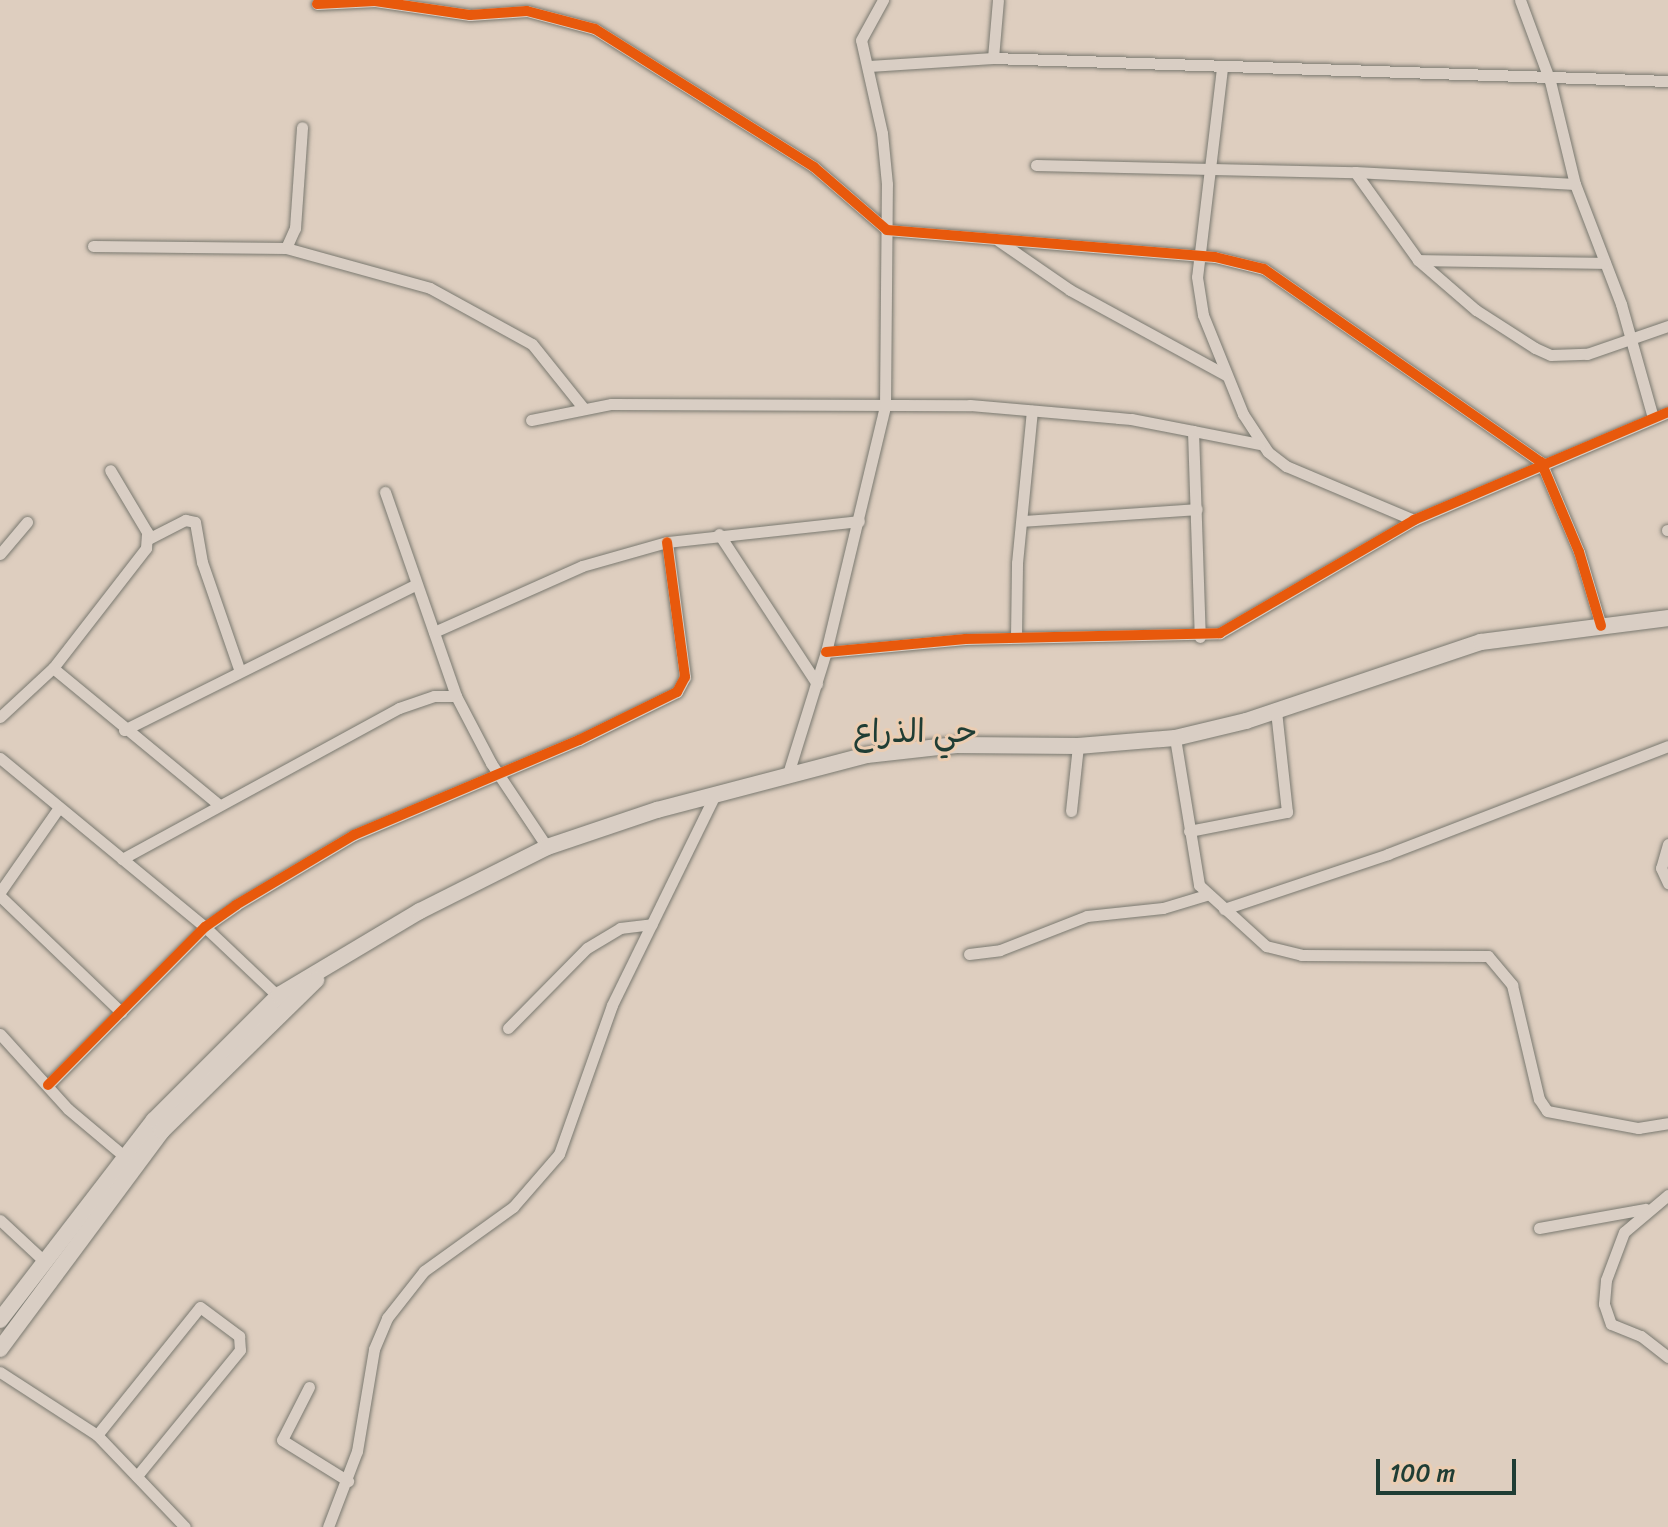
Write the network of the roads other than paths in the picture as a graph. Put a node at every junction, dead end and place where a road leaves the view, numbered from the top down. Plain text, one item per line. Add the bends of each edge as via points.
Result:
1 (883, 0) edge
2 (998, 0) edge
3 (1520, 0) edge
4 (317, 4) dead end
5 (993, 58) junction
6 (869, 66) junction
7 (1222, 68) junction
8 (1550, 81) junction
9 (1668, 81) edge
10 (302, 127) dead end
11 (1036, 165) dead end
12 (1206, 168) junction
13 (1355, 172) junction
14 (1575, 184) junction
15 (887, 230) junction
16 (998, 240) junction
17 (93, 246) dead end
18 (286, 248) junction
19 (1198, 257) junction
20 (1418, 260) junction
21 (1605, 263) junction
22 (1668, 326) edge
23 (1632, 341) junction
24 (1226, 375) junction
25 (885, 406) junction
26 (584, 409) junction
27 (1032, 411) junction
28 (1668, 412) edge
29 (1653, 418) junction
30 (531, 420) dead end
31 (1193, 431) junction
32 (1260, 444) junction
33 (1541, 462) junction
34 (110, 470) dead end
35 (385, 492) dead end
36 (1197, 509) junction
37 (1414, 520) junction
38 (859, 521) junction
39 (1022, 521) junction
40 (27, 522) dead end
41 (719, 534) junction
42 (148, 539) junction
43 (667, 542) junction
44 (0, 554) edge
45 (415, 585) junction
46 (1668, 618) edge
47 (1601, 626) junction
48 (434, 632) junction
49 (1016, 637) junction
50 (1200, 637) junction
51 (826, 652) junction
52 (53, 668) junction
53 (239, 669) junction
54 (817, 684) junction
55 (456, 696) junction
56 (1276, 711) junction
57 (0, 717) edge
58 (124, 730) junction
59 (1175, 738) junction
60 (1078, 746) junction
61 (1668, 746) edge
62 (0, 758) edge
63 (498, 775) junction
64 (787, 777) junction
65 (715, 794) junction
66 (219, 805) junction
67 (58, 809) junction
68 (1071, 811) dead end
69 (1189, 831) junction
70 (1668, 844) edge
71 (547, 847) junction
72 (122, 859) junction
73 (1668, 883) edge
74 (0, 894) edge
75 (1206, 895) junction
76 (1224, 909) junction
77 (652, 924) junction
78 (205, 927) junction
79 (969, 954) dead end
80 (283, 1002) junction
81 (121, 1012) junction
82 (508, 1028) dead end
83 (0, 1034) edge
84 (48, 1085) junction
85 (1668, 1123) edge
86 (124, 1156) junction
87 (1668, 1195) edge
88 (1650, 1208) junction
89 (0, 1220) edge
90 (1539, 1228) dead end
91 (45, 1262) junction
92 (0, 1320) edge
93 (0, 1349) edge
94 (1668, 1357) edge
95 (0, 1372) edge
96 (309, 1387) dead end
97 (97, 1435) junction
98 (137, 1476) junction
99 (348, 1481) junction
100 (185, 1527) edge
101 (328, 1527) edge

1 - 6 street via 862,34
2 - 5 street
3 - 8 street
4 - 15 street via 375,1 470,15 527,11 595,29 795,154
5 - 6 street
5 - 7 street
6 - 15 street via 882,133
7 - 8 street
7 - 12 street
8 - 9 street
8 - 14 street
10 - 18 street via 295,228
11 - 12 street
12 - 13 street
12 - 19 street
13 - 14 street
13 - 20 street
14 - 21 street
15 - 16 street
15 - 25 street
16 - 19 street
16 - 24 street via 1070,290
17 - 18 street
18 - 26 street via 430,288 500,322 549,360
19 - 24 street via 1203,315
19 - 33 street via 1239,260 1264,269
20 - 21 street
20 - 23 street via 1476,310 1551,355 1587,354
21 - 23 street
22 - 23 street
23 - 29 street
24 - 32 street
25 - 26 street via 611,404
25 - 27 street
25 - 38 street
26 - 30 street
27 - 31 street via 1131,419
27 - 39 street
28 - 29 street
29 - 33 street
31 - 32 street
31 - 36 street
32 - 37 street via 1286,466
33 - 37 street
33 - 47 street via 1579,552
34 - 42 street
35 - 45 street
36 - 39 street
36 - 50 street
37 - 50 street via 1242,623
38 - 41 street
38 - 51 street
39 - 49 street
40 - 44 street
41 - 43 street
41 - 54 street
42 - 52 street via 134,566
42 - 53 street via 185,520 195,522 202,562
43 - 48 street via 582,566
43 - 63 street via 681,631 682,685 662,702
45 - 48 street
45 - 53 street
46 - 47 main road
47 - 56 main road via 1446,651
48 - 55 street
49 - 50 street
49 - 51 street
51 - 54 street
52 - 57 street
52 - 58 street
53 - 58 street
54 - 64 street
55 - 63 street
55 - 66 street via 408,703
56 - 59 main road
56 - 69 street via 1287,812
58 - 66 street
59 - 60 main road
59 - 69 street
60 - 64 main road via 911,748
60 - 68 street
61 - 76 street via 1388,854
62 - 67 street
63 - 71 street
63 - 78 street via 354,835
64 - 65 main road
65 - 71 main road
65 - 77 street
66 - 72 street
67 - 72 street
67 - 74 street
69 - 75 street via 1195,874
70 - 73 street via 1661,875
71 - 80 main road via 420,911 328,967
72 - 78 street
74 - 81 street
75 - 76 street
75 - 79 street via 1163,908 1087,916 1000,950
76 - 85 street via 1266,946 1284,954 1488,956 1512,985 1539,1099 1547,1111 1638,1128
77 - 82 street via 620,928 587,948
77 - 99 street via 598,1038 559,1154 513,1207 424,1271 387,1318 374,1349
78 - 80 street
78 - 81 street
80 - 86 main road
80 - 93 main road via 162,1131
81 - 84 street
83 - 84 street
84 - 86 street
86 - 91 main road
87 - 88 street
88 - 90 street
88 - 94 street via 1618,1244 1606,1280 1604,1310 1611,1324 1641,1336
89 - 91 street
91 - 92 main road
95 - 97 street
96 - 99 street via 282,1440
97 - 98 street
97 - 98 street via 200,1307 239,1336 240,1350
98 - 100 street
99 - 101 street

